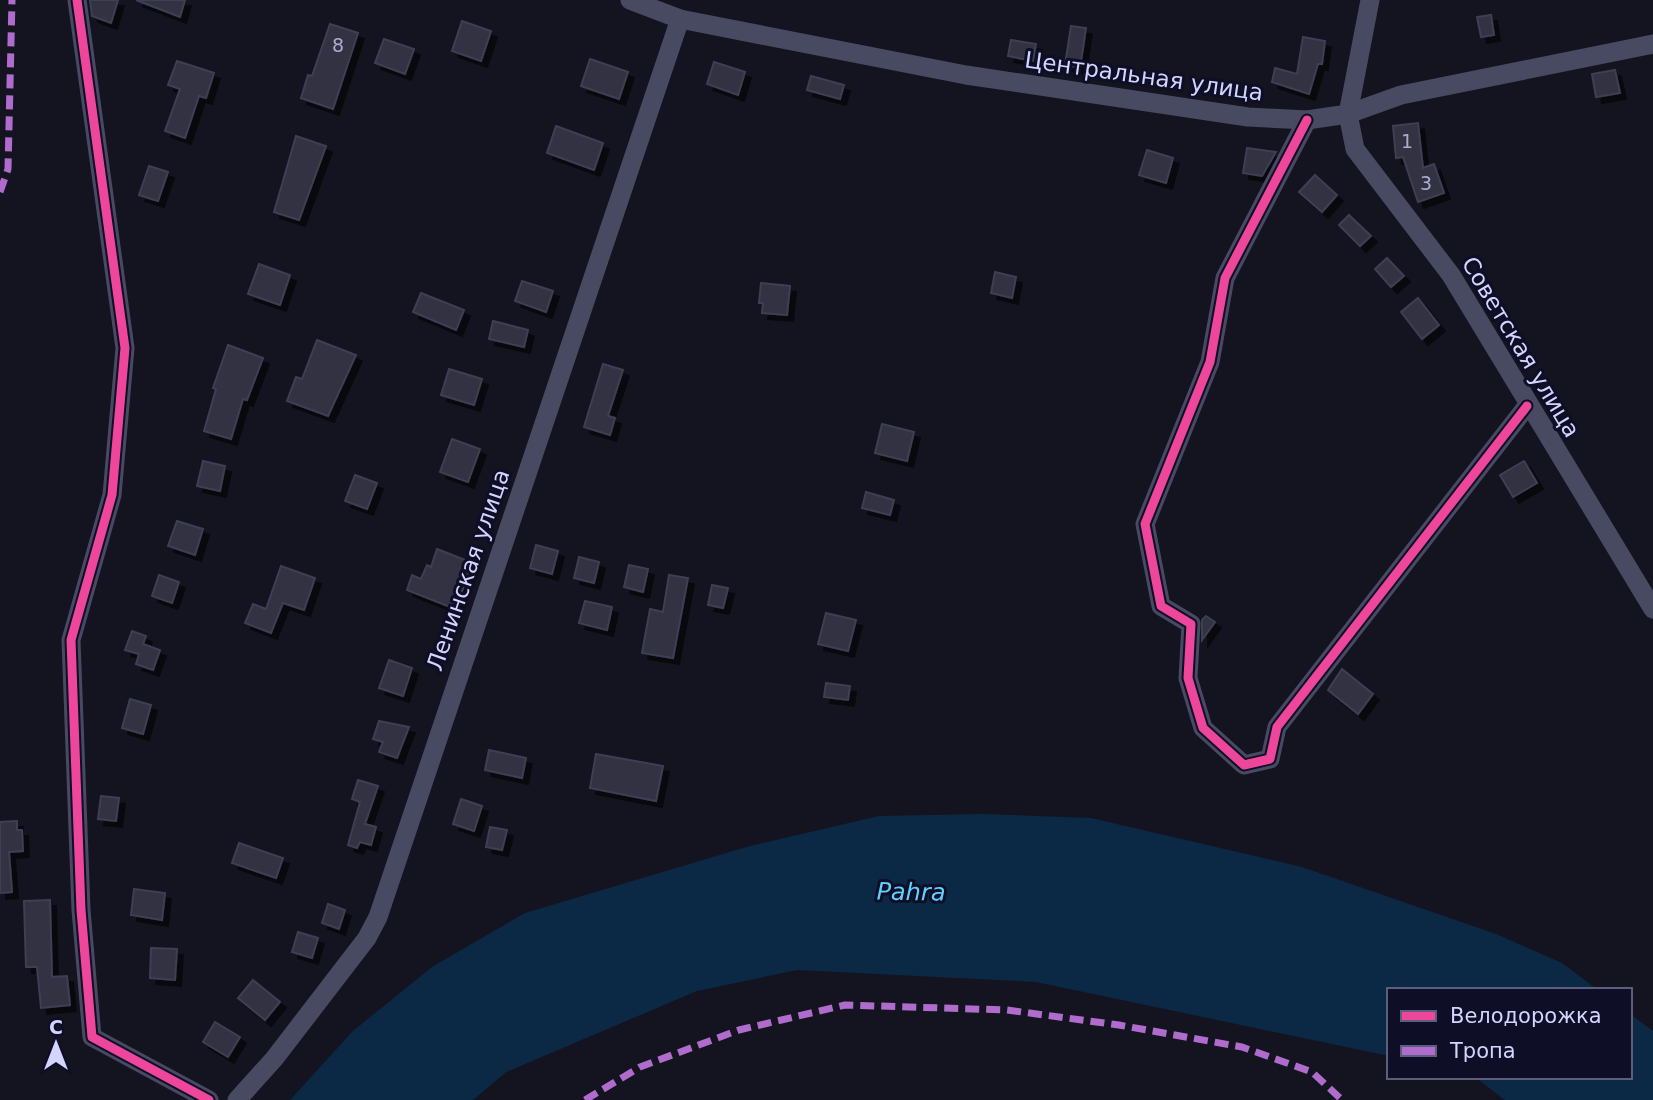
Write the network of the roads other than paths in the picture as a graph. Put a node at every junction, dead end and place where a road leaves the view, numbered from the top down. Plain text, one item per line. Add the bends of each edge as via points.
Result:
1 (77, 0) edge
2 (630, 0) edge
3 (1370, 0) edge
4 (680, 19) junction
5 (1653, 44) edge
6 (1348, 114) junction
7 (1307, 120) junction
8 (1527, 406) junction
9 (1653, 609) edge
10 (209, 1100) edge
11 (236, 1100) edge

1 - 10 street via 125,348 112,495 71,640 81,910 92,1037
2 - 4 street, Центральная улица
3 - 6 street
4 - 7 street, Центральная улица via 966,75 1248,117
4 - 11 street, Ленинская улица via 378,917 367,938 274,1059
5 - 6 street, Центральная улица via 1401,95
6 - 7 street, Центральная улица
6 - 8 street, Советская улица via 1356,149 1451,275
7 - 8 street via 1225,278 1210,362 1145,524 1161,606 1191,624 1188,678 1203,728 1244,765 1270,759 1277,727
8 - 9 street, Советская улица

